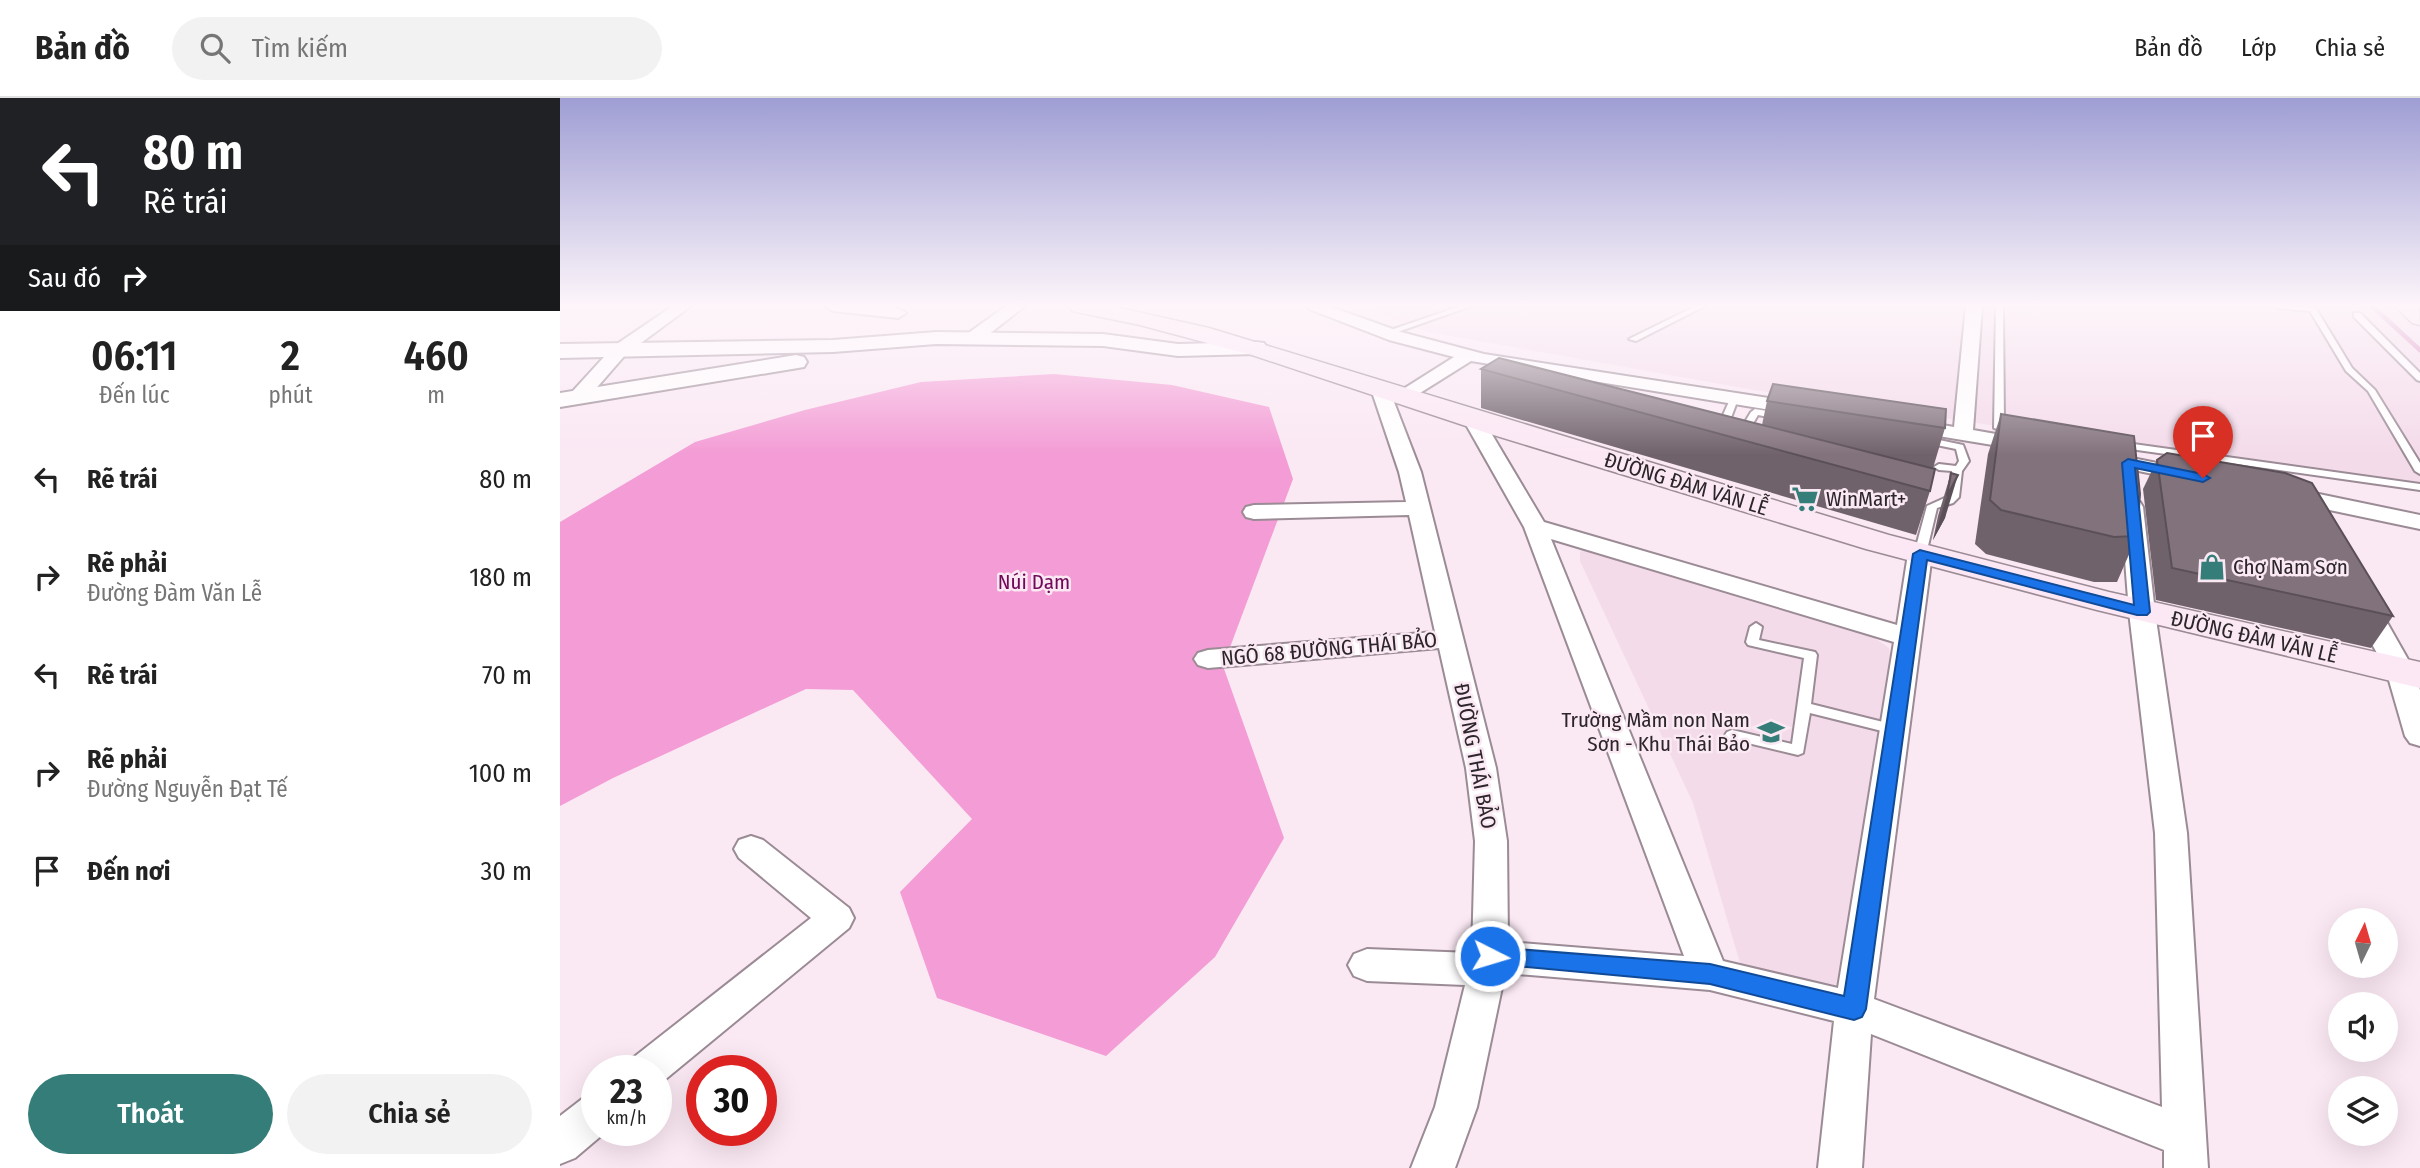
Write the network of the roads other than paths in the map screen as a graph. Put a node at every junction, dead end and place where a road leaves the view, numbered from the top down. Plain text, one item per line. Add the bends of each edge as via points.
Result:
1 (615, 356) edge
2 (825, 356) edge
3 (1280, 356) edge
4 (1471, 356) edge
5 (1970, 356) edge
6 (1998, 356) edge
7 (2341, 356) edge
8 (2398, 356) edge
9 (1475, 357) junction
10 (2420, 378) edge
11 (1402, 396) junction
12 (569, 398) edge
13 (1734, 399) junction
14 (1814, 416) joint
15 (1474, 421) junction
16 (1885, 422) edge
17 (2013, 430) edge
18 (1963, 433) junction
19 (1911, 438) edge
20 (1739, 440) edge
21 (2108, 443) edge
22 (1715, 445) edge
23 (2050, 448) edge
24 (2089, 456) edge
25 (2128, 463) junction
26 (1939, 467) dead end
27 (1958, 469) junction
28 (2420, 471) edge
29 (2209, 479) edge
30 (2420, 487) edge
31 (2277, 493) edge
32 (2304, 498) junction
33 (1419, 508) junction
34 (1254, 512) dead end
35 (2316, 521) edge
36 (2420, 522) edge
37 (1535, 527) junction
38 (1920, 554) junction
39 (2349, 578) edge
40 (2142, 612) junction
41 (1756, 627) dead end
42 (1907, 637) junction
43 (1450, 639) junction
44 (1208, 659) dead end
45 (2410, 672) edge
46 (1804, 707) junction
47 (1894, 729) junction
48 (1732, 734) dead end
49 (2420, 736) edge
50 (751, 849) dead end
51 (1489, 963) junction
52 (1367, 965) dead end
53 (1710, 974) junction
54 (1854, 1009) junction
55 (668, 1055) edge
56 (581, 1126) edge
57 (560, 1143) edge
58 (2184, 1152) edge
59 (1433, 1168) edge
60 (1840, 1168) edge

1 - 12 street
2 - 12 street
3 - 11 main road, ĐƯỜNG ĐÀM VĂN LỄ
4 - 9 street
5 - 18 street
6 - 17 lane via 1999,428
7 - 28 lane via 2371,390
8 - 10 lane
9 - 11 street
9 - 13 street
11 - 15 main road, ĐƯỜNG ĐÀM VĂN LỄ
11 - 33 street, ĐƯỜNG THÁI BẢO
13 - 14 street
13 - 22 lane
14 - 20 lane via 1755,412
15 - 37 street
15 - 38 main road, ĐƯỜNG ĐÀM VĂN LỄ
16 - 18 street
18 - 23 street
19 - 27 lane via 1960,447 1964,461
21 - 30 lane
24 - 25 street
25 - 29 street
25 - 40 street
26 - 27 lane
27 - 38 lane via 1954,497 1932,506
31 - 32 street
32 - 35 street
32 - 36 street
33 - 34 street
33 - 43 street, ĐƯỜNG THÁI BẢO
37 - 42 street
37 - 53 street
38 - 40 main road, ĐƯỜNG ĐÀM VĂN LỄ
38 - 42 street
39 - 45 street
40 - 45 main road, ĐƯỜNG ĐÀM VĂN LỄ
40 - 58 street via 2171,833
41 - 46 lane via 1752,642 1811,655
42 - 47 street
43 - 44 street, NGÕ 68 ĐƯỜNG THÁI BẢO
43 - 51 street, ĐƯỜNG THÁI BẢO via 1481,768 1491,841
45 - 49 street
46 - 47 lane
46 - 48 lane via 1798,750
47 - 54 street
50 - 55 street via 836,918
51 - 52 street
51 - 53 street
51 - 59 street, ĐƯỜNG THÁI BẢO via 1456,1107
53 - 54 street
54 - 58 street
54 - 60 street
56 - 57 street

